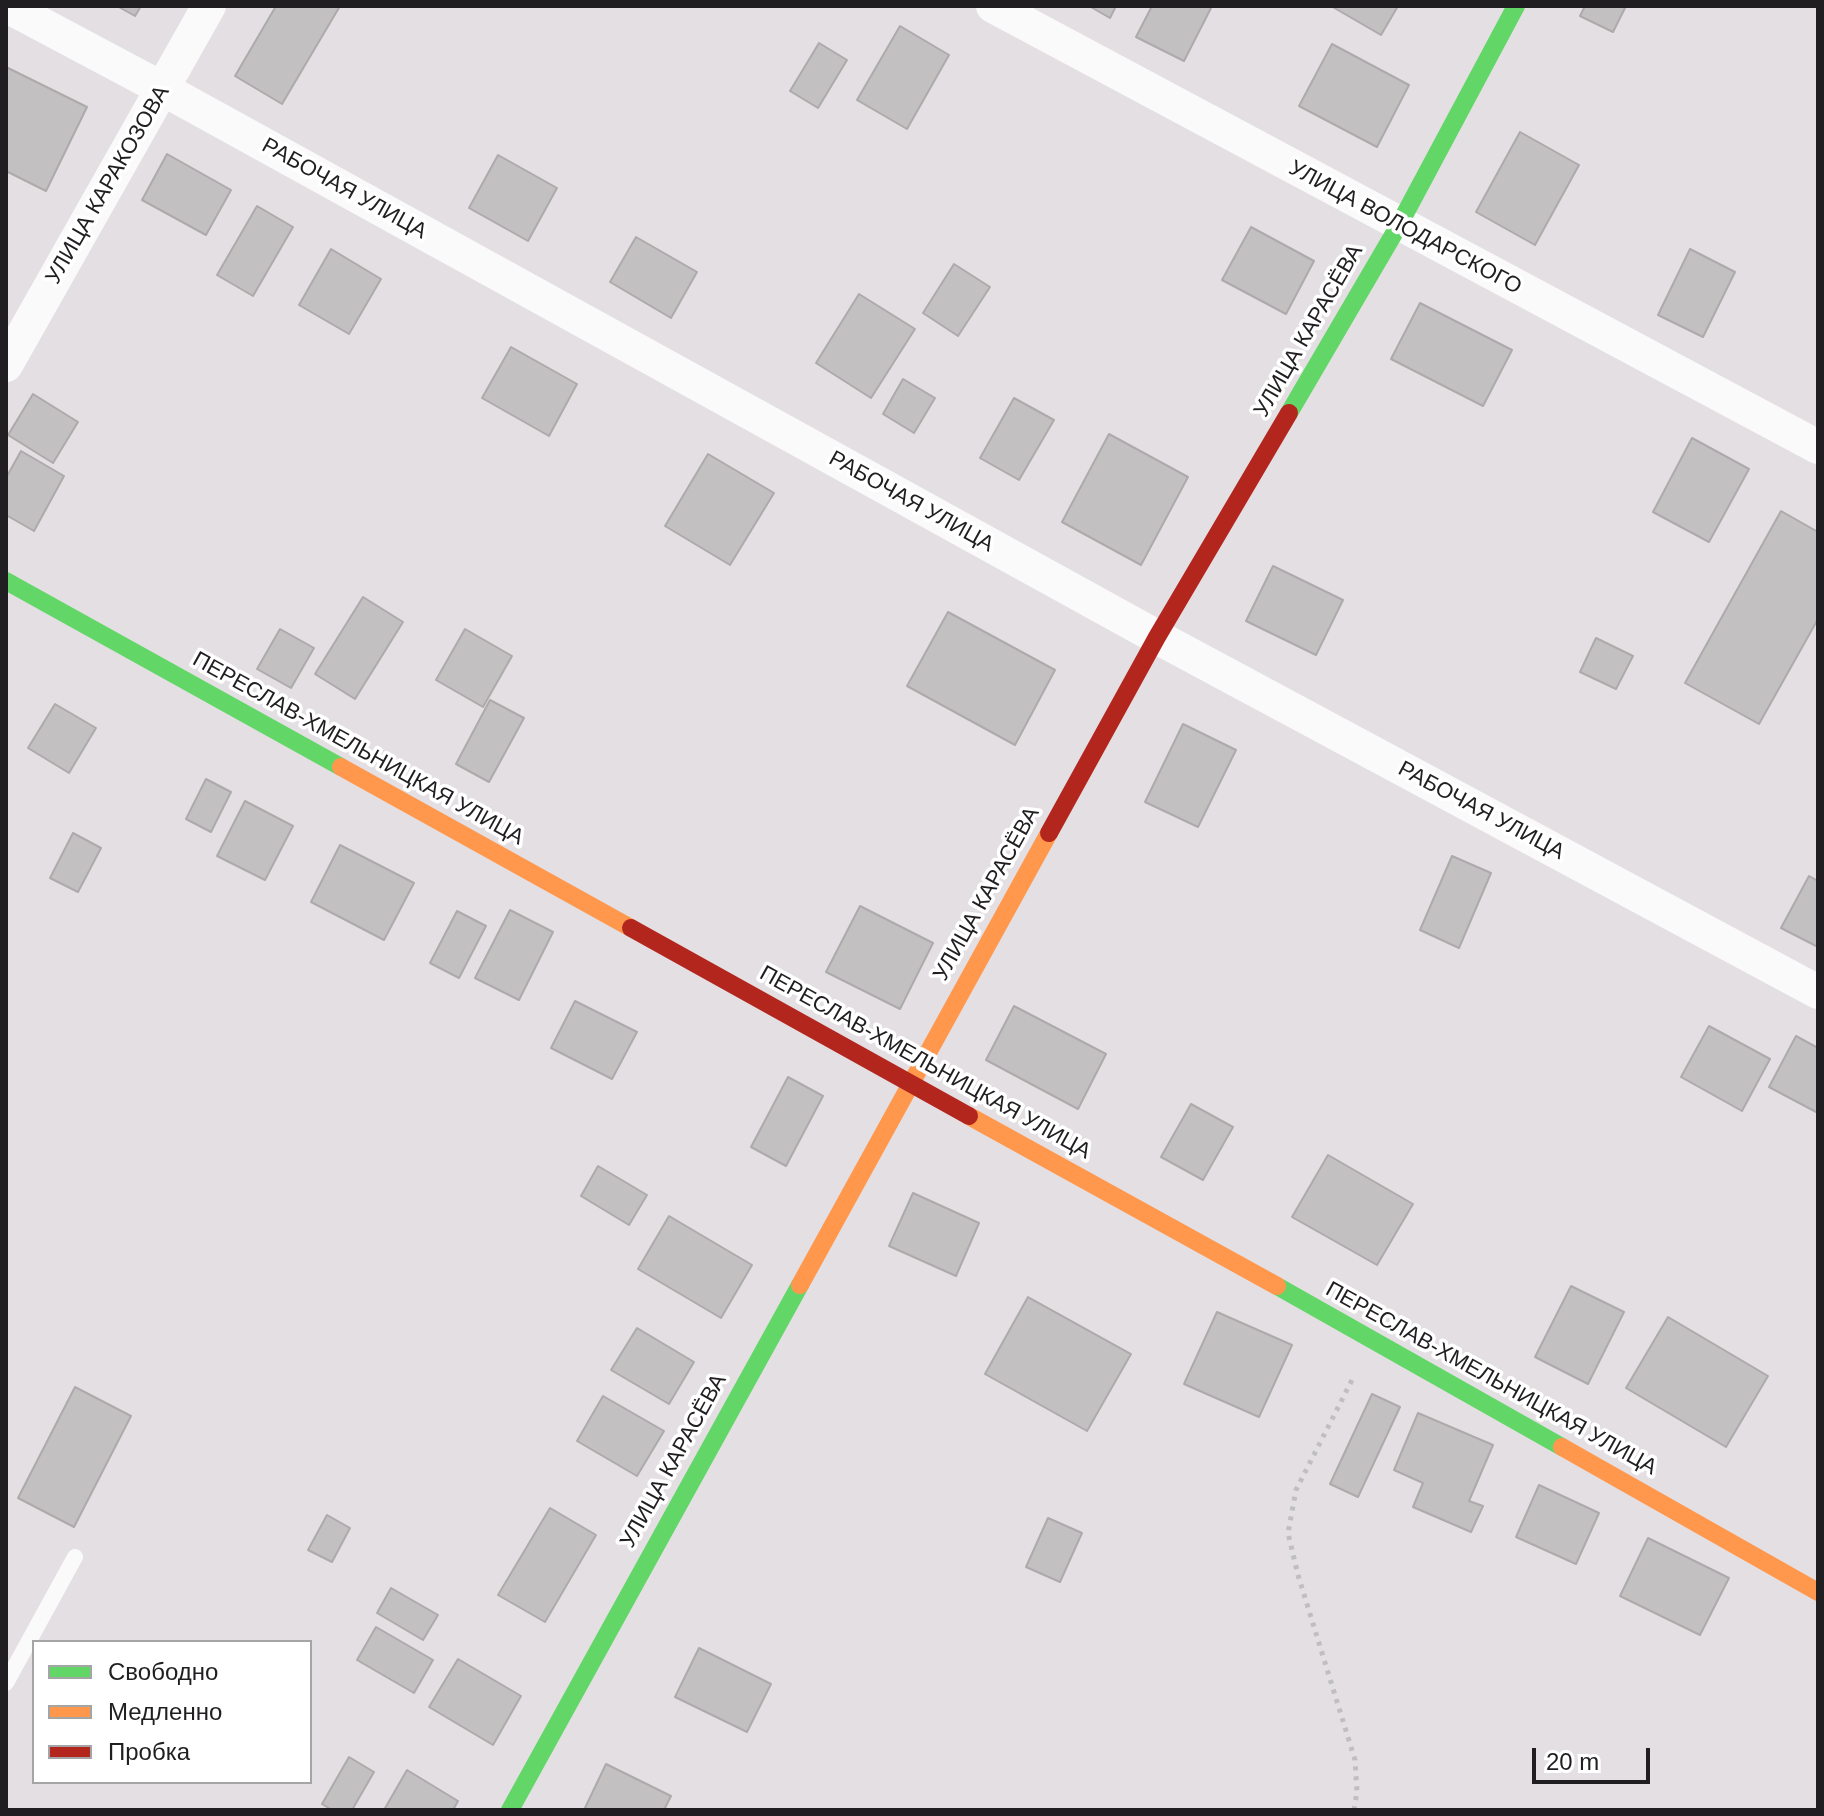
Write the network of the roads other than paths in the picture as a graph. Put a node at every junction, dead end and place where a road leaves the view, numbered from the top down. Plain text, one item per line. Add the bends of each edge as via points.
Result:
1 (7, 6) edge
2 (209, 6) edge
3 (993, 6) edge
4 (1516, 6) edge
5 (163, 89) junction
6 (1399, 225) junction
7 (6, 365) edge
8 (1818, 447) edge
9 (6, 581) edge
10 (1157, 637) junction
11 (1818, 992) edge
12 (911, 1082) junction
13 (75, 1557) dead end
14 (1818, 1592) edge
15 (6, 1683) edge
16 (510, 1810) edge

1 - 5 street, РАБОЧАЯ УЛИЦА
2 - 5 street, УЛИЦА КАРАКОЗОВА
3 - 6 street, УЛИЦА ВОЛОДАРСКОГО
4 - 6 street, УЛИЦА КАРАСЁВА
5 - 7 street, УЛИЦА КАРАКОЗОВА
5 - 10 street, РАБОЧАЯ УЛИЦА
6 - 8 street, УЛИЦА ВОЛОДАРСКОГО
6 - 10 street, УЛИЦА КАРАСЁВА
9 - 12 street, ПЕРЕСЛАВ-ХМЕЛЬНИЦКАЯ УЛИЦА
10 - 11 street, РАБОЧАЯ УЛИЦА
10 - 12 street, УЛИЦА КАРАСЁВА
12 - 14 street, ПЕРЕСЛАВ-ХМЕЛЬНИЦКАЯ УЛИЦА
12 - 16 street, УЛИЦА КАРАСЁВА
13 - 15 lane

